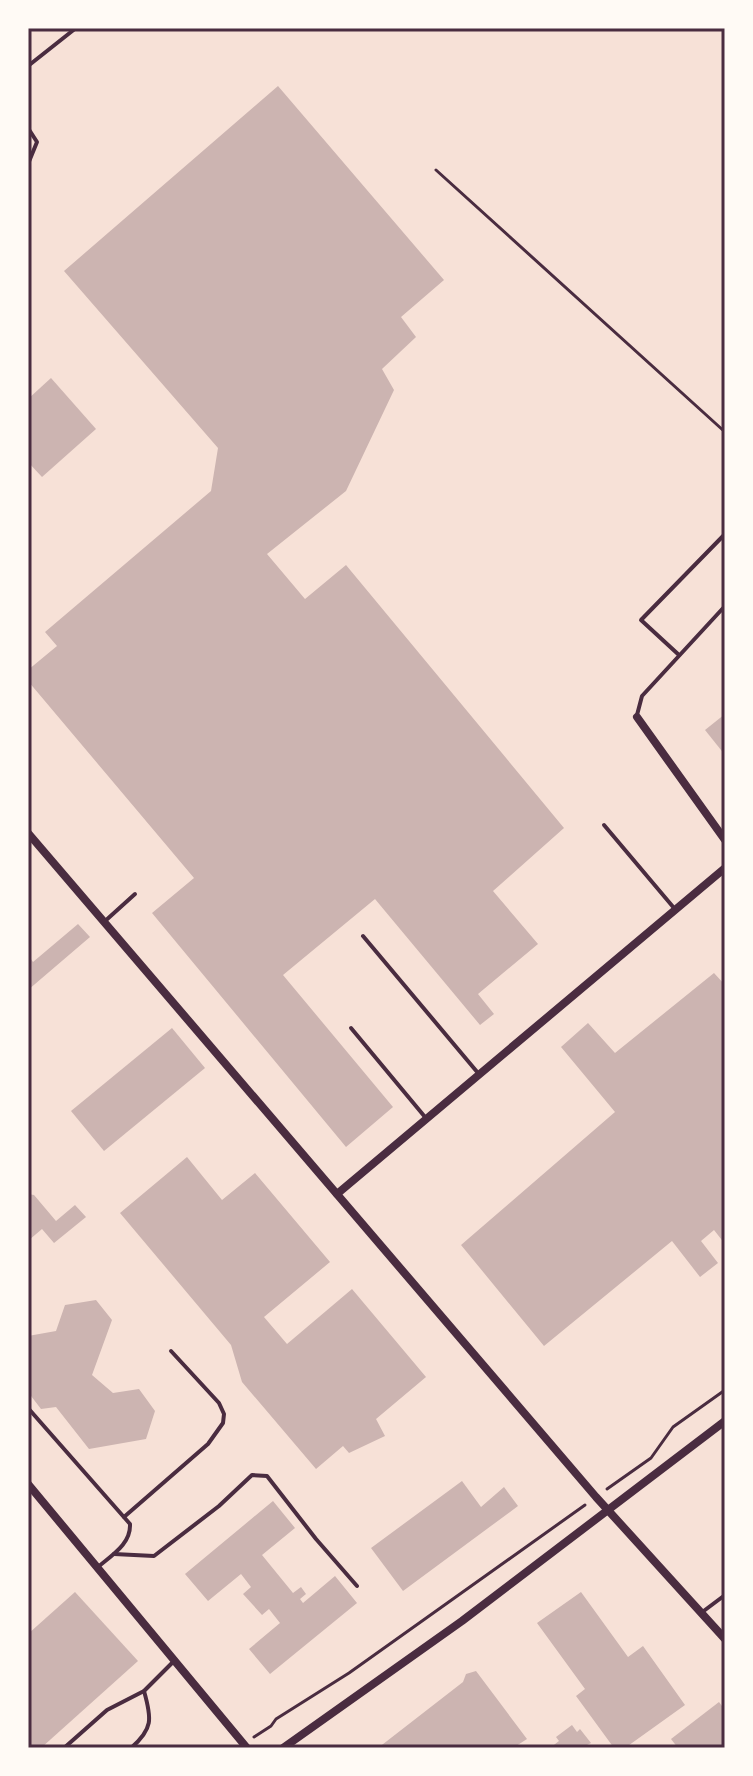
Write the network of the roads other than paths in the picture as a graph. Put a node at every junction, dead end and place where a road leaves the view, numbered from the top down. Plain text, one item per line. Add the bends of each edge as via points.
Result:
1 (76, 28) edge
2 (28, 66) edge
3 (28, 128) edge
4 (28, 164) edge
5 (725, 534) edge
6 (725, 606) edge
7 (679, 655) junction
8 (637, 717) joint
9 (604, 825) dead end
10 (28, 833) edge
11 (725, 840) edge
12 (725, 868) edge
13 (135, 894) dead end
14 (675, 910) junction
15 (104, 922) junction
16 (363, 936) dead end
17 (351, 1028) dead end
18 (480, 1074) junction
19 (427, 1119) junction
20 (337, 1194) junction
21 (171, 1351) dead end
22 (28, 1408) edge
23 (725, 1421) edge
24 (28, 1484) edge
25 (608, 1510) junction
26 (124, 1517) junction
27 (114, 1554) junction
28 (98, 1567) junction
29 (357, 1586) dead end
30 (725, 1595) edge
31 (701, 1613) junction
32 (725, 1639) edge
33 (175, 1659) junction
34 (144, 1691) junction
35 (246, 1746) edge
36 (64, 1748) edge
37 (131, 1748) edge
38 (283, 1748) edge

1 - 2 lane
3 - 4 lane via 37,142
5 - 7 lane via 641,620
6 - 7 lane
7 - 8 lane via 642,696
8 - 11 street
9 - 14 lane
10 - 15 street
12 - 14 street
13 - 15 lane
14 - 18 street
15 - 20 street
16 - 18 lane
17 - 19 lane
18 - 19 street
19 - 20 street
20 - 25 street
21 - 26 lane via 219,1403 223,1423 208,1444
22 - 26 lane
23 - 25 street
24 - 28 street
25 - 31 street
25 - 38 street
26 - 27 lane via 130,1535
27 - 28 lane
27 - 29 lane via 154,1556 252,1475 267,1476
28 - 33 street
30 - 31 lane
31 - 32 street
33 - 34 lane
33 - 35 street
34 - 36 lane via 107,1710
34 - 37 lane via 150,1714 146,1735

